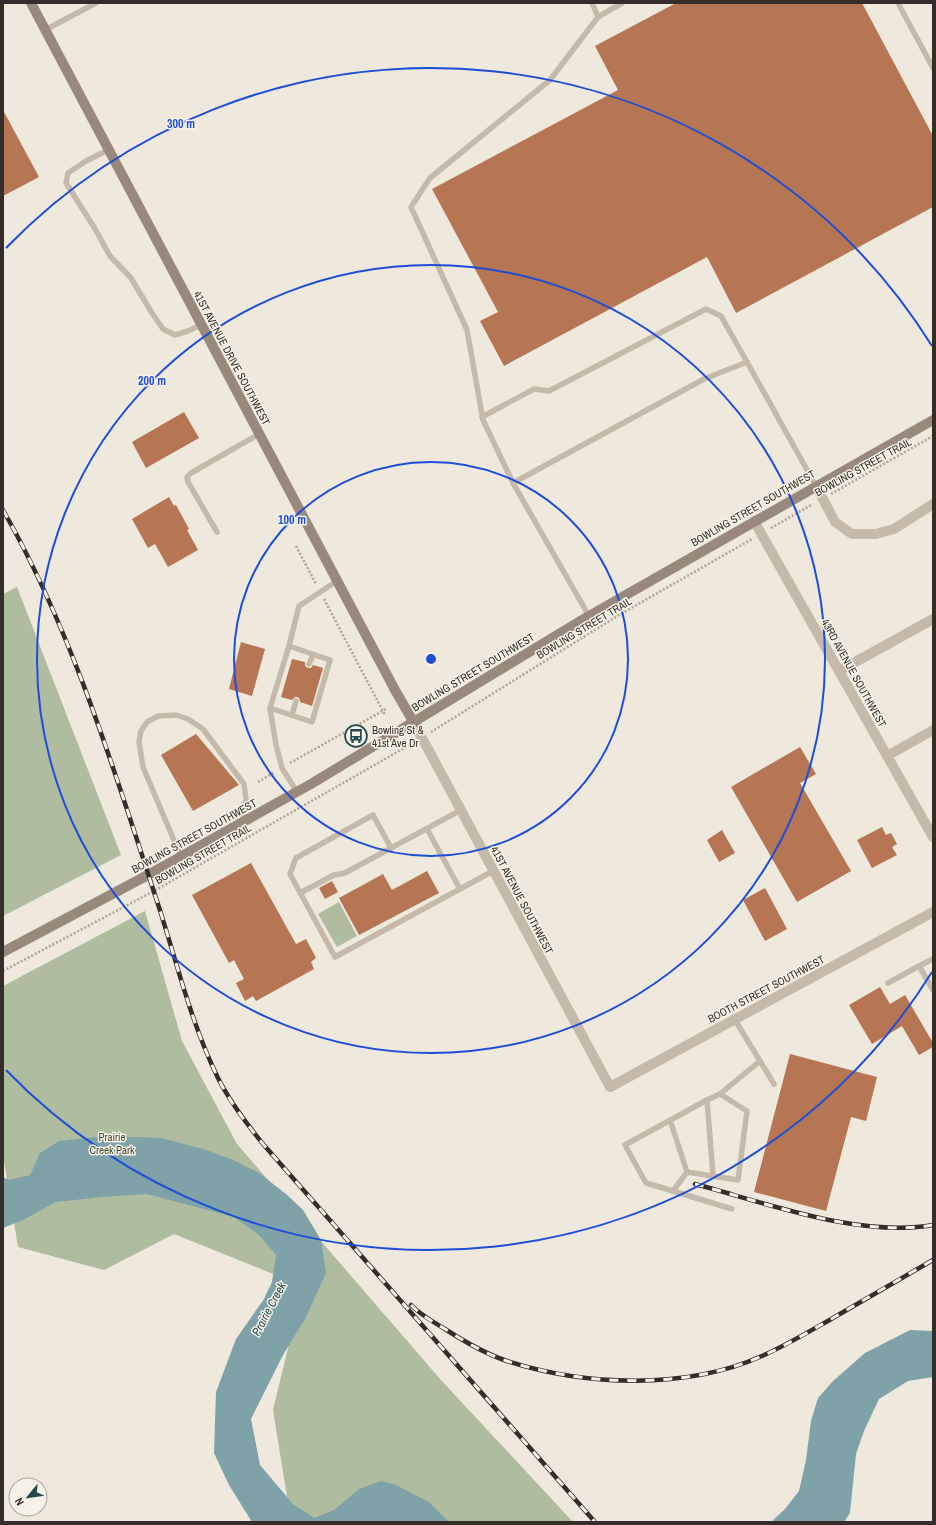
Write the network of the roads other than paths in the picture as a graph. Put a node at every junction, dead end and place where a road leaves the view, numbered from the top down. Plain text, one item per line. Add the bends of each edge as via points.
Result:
1 (31, 3) edge
2 (96, 3) edge
3 (592, 3) edge
4 (622, 3) edge
5 (898, 3) edge
6 (598, 17) junction
7 (45, 30) junction
8 (933, 68) edge
9 (108, 150) junction
10 (202, 325) junction
11 (747, 362) junction
12 (482, 417) junction
13 (933, 420) edge
14 (259, 434) junction
15 (513, 483) junction
16 (816, 486) junction
17 (933, 504) edge
18 (754, 521) junction
19 (217, 532) dead end
20 (337, 582) junction
21 (589, 616) junction
22 (933, 619) edge
23 (289, 646) junction
24 (313, 655) junction
25 (309, 664) dead end
26 (839, 671) junction
27 (296, 701) dead end
28 (270, 708) junction
29 (292, 715) junction
30 (414, 723) junction
31 (933, 730) edge
32 (887, 756) junction
33 (297, 792) junction
34 (461, 810) junction
35 (242, 823) junction
36 (427, 829) junction
37 (933, 837) edge
38 (391, 848) junction
39 (181, 857) junction
40 (493, 872) junction
41 (460, 890) junction
42 (300, 893) junction
43 (933, 912) edge
44 (5, 951) edge
45 (933, 959) edge
46 (920, 966) junction
47 (888, 984) dead end
48 (933, 990) edge
49 (735, 1020) junction
50 (760, 1062) junction
51 (774, 1084) dead end
52 (610, 1087) joint
53 (720, 1094) junction
54 (707, 1100) junction
55 (670, 1120) junction
56 (686, 1172) junction
57 (713, 1175) junction
58 (673, 1191) junction
59 (732, 1209) dead end

1 - 7 main road, 41ST AVENUE DRIVE SOUTHWEST
2 - 7 lane
3 - 6 lane
4 - 6 lane
5 - 8 lane
6 - 12 lane via 550,80 430,178 411,207 466,330
7 - 9 main road, 41ST AVENUE DRIVE SOUTHWEST
9 - 10 main road, 41ST AVENUE DRIVE SOUTHWEST
9 - 10 lane via 68,173 66,183 110,256 131,278 163,329 175,335
10 - 14 main road, 41ST AVENUE DRIVE SOUTHWEST
11 - 12 lane via 721,316 706,309 549,391 534,389
11 - 15 lane via 704,379
11 - 16 lane
12 - 15 lane
13 - 16 main road, BOWLING STREET SOUTHWEST
14 - 19 lane via 187,477
14 - 20 main road, 41ST AVENUE DRIVE SOUTHWEST
15 - 21 lane
16 - 17 street via 836,522 852,534 876,534 894,529
16 - 18 main road, BOWLING STREET SOUTHWEST
18 - 21 main road, BOWLING STREET SOUTHWEST
18 - 26 street, 43RD AVENUE SOUTHWEST
20 - 23 lane via 299,606
20 - 30 main road, 41ST AVENUE DRIVE SOUTHWEST
21 - 30 main road, BOWLING STREET SOUTHWEST
22 - 26 street
23 - 24 lane
23 - 28 lane
24 - 25 lane
24 - 29 lane via 330,660 312,722
26 - 32 street, 43RD AVENUE SOUTHWEST
27 - 29 lane
28 - 29 lane
28 - 33 lane via 282,768
30 - 33 main road, BOWLING STREET SOUTHWEST
30 - 34 street, 41ST AVENUE SOUTHWEST
31 - 32 street
32 - 37 street, 43RD AVENUE SOUTHWEST
33 - 35 main road, BOWLING STREET SOUTHWEST
34 - 36 lane
34 - 40 street, 41ST AVENUE SOUTHWEST
35 - 39 main road, BOWLING STREET SOUTHWEST
35 - 39 lane via 246,799 244,784 203,729 176,715 158,716 147,722 140,732 139,742 143,767
36 - 38 lane
36 - 41 lane
38 - 42 lane via 345,873 334,875
38 - 42 lane via 374,815 296,858 290,874
39 - 44 main road, BOWLING STREET SOUTHWEST
40 - 41 lane
40 - 52 street, 41ST AVENUE SOUTHWEST
41 - 42 lane via 335,957
43 - 49 street, BOOTH STREET SOUTHWEST
45 - 46 lane
46 - 47 lane
46 - 48 lane
49 - 50 lane
49 - 52 street, BOOTH STREET SOUTHWEST
50 - 51 lane
50 - 53 lane
53 - 54 lane
53 - 57 lane via 747,1111 738,1180
54 - 55 lane
54 - 57 lane
55 - 56 lane
55 - 58 lane via 625,1145 646,1183
56 - 57 lane
56 - 58 lane
58 - 59 lane

